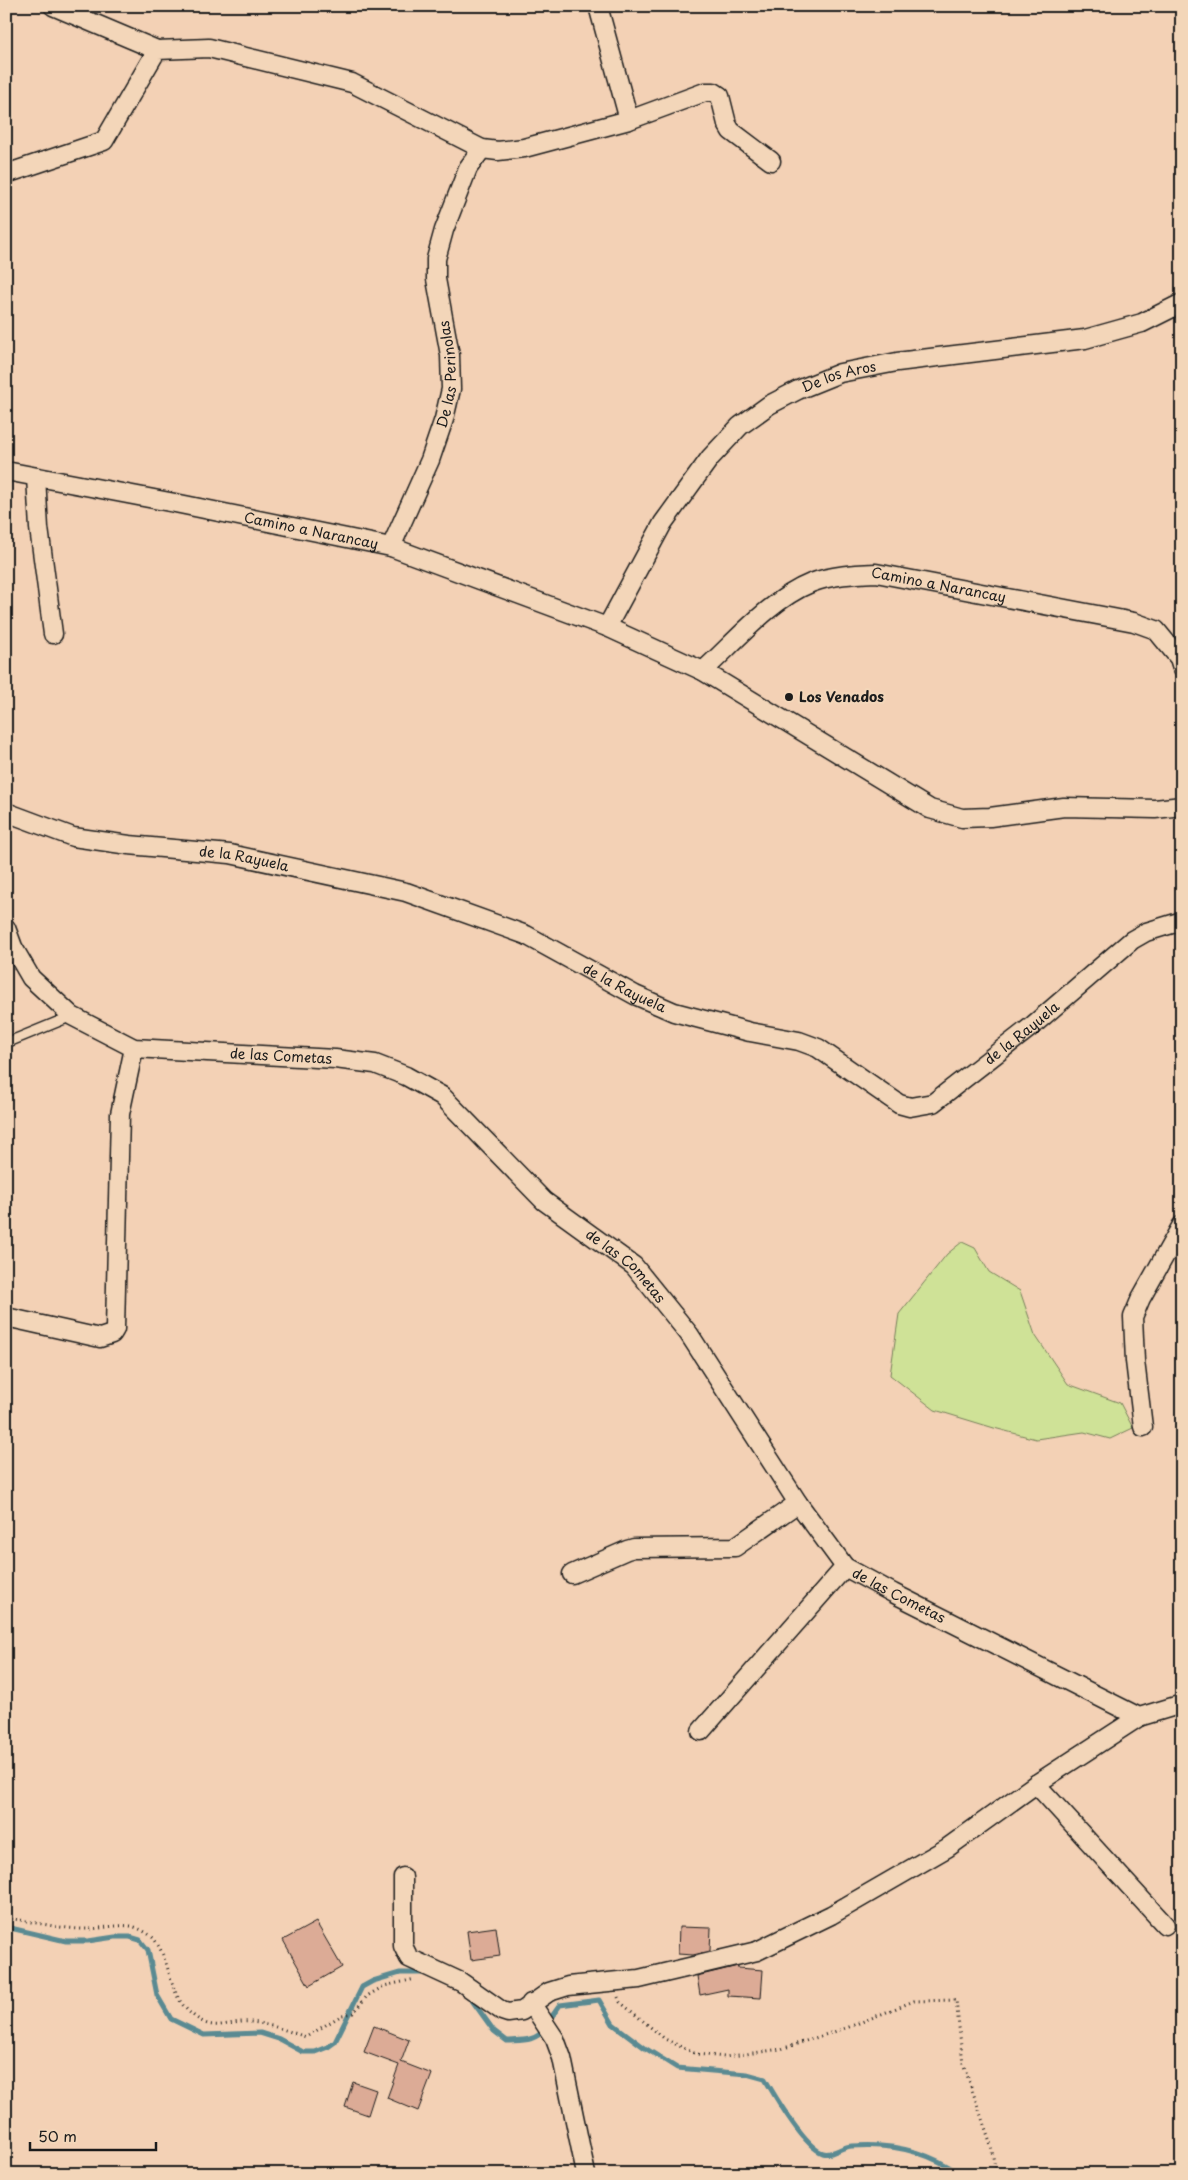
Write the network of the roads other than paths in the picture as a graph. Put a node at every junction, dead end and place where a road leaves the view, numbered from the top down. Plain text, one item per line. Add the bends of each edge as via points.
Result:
1 (53, 6) edge
2 (598, 6) edge
3 (157, 50) junction
4 (629, 120) junction
5 (482, 149) junction
6 (770, 160) dead end
7 (6, 174) edge
8 (1182, 303) edge
9 (6, 471) edge
10 (36, 477) junction
11 (391, 547) junction
12 (607, 627) junction
13 (54, 634) dead end
14 (1182, 668) edge
15 (704, 671) junction
16 (1182, 806) edge
17 (6, 812) edge
18 (1182, 921) edge
19 (6, 928) edge
20 (72, 1016) junction
21 (6, 1043) edge
22 (134, 1048) junction
23 (1182, 1225) edge
24 (6, 1316) edge
25 (1143, 1427) dead end
26 (798, 1504) junction
27 (845, 1566) junction
28 (572, 1574) dead end
29 (1182, 1704) edge
30 (1140, 1717) junction
31 (701, 1731) dead end
32 (1036, 1784) junction
33 (403, 1877) dead end
34 (1165, 1925) dead end
35 (531, 2003) junction
36 (586, 2174) edge

1 - 3 street
2 - 4 street
3 - 5 street via 209,48 352,83
3 - 7 street via 104,141
4 - 5 street via 524,148
4 - 6 street via 705,92 714,92 720,96 731,131
5 - 11 street, De las Perinolas via 468,168 436,259 436,279 450,355 451,388 444,419 430,460
8 - 12 street, De los Aros via 1142,323 1084,339 897,362 840,373 768,405 740,426 710,458 664,523
9 - 10 street, Camino a Narancay
10 - 11 street, Camino a Narancay
10 - 13 street via 38,528
11 - 12 street, Camino a Narancay
12 - 15 street, Camino a Narancay
14 - 15 street, Camino a Narancay via 1179,658 1156,630 1134,622 876,573 844,574 811,583 777,602
15 - 16 street, Camino a Narancay via 930,809 962,818 1064,807 1155,809
17 - 18 street, de la Rayuela via 73,837 230,854 406,892 526,935 635,995 674,1012 818,1048 899,1104 910,1107 933,1104 1032,1026 1132,940 1146,932
19 - 20 street, de las Cometas via 31,978
20 - 21 lane
20 - 22 street, de las Cometas
22 - 24 street via 120,1114 112,1334 100,1338
22 - 26 street, de las Cometas via 375,1064 406,1076 442,1096 544,1202 634,1266 689,1334
23 - 25 street via 1133,1318
26 - 27 street, de las Cometas
26 - 28 street via 735,1547 634,1548
27 - 30 street, de las Cometas
27 - 31 street
29 - 30 street
30 - 32 street
32 - 34 street
32 - 35 street via 946,1848 831,1915 757,1951 689,1969 612,1983 568,1986
33 - 35 street via 403,1946 409,1958 461,1982 502,2011 522,2011
35 - 36 street via 555,2039 562,2058

